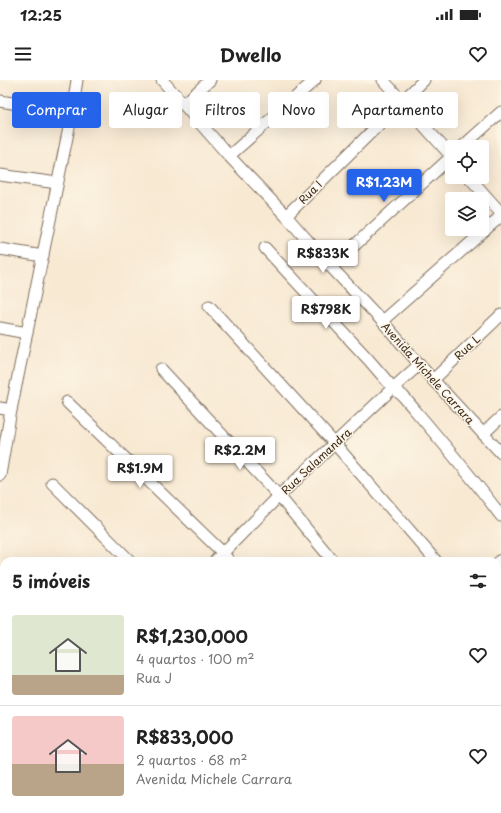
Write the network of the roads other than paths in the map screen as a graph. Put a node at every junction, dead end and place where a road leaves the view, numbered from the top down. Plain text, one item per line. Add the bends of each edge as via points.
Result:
1 (77, 80) edge
2 (162, 80) edge
3 (210, 80) edge
4 (315, 80) edge
5 (383, 80) edge
6 (424, 80) edge
7 (75, 92) edge
8 (394, 92) edge
9 (411, 92) edge
10 (0, 101) edge
11 (12, 103) edge
12 (184, 104) junction
13 (501, 112) edge
14 (69, 128) edge
15 (375, 128) edge
16 (426, 128) edge
17 (470, 140) edge
18 (445, 149) edge
19 (229, 156) junction
20 (445, 163) edge
21 (0, 175) edge
22 (57, 183) junction
23 (475, 184) edge
24 (501, 213) edge
25 (286, 216) junction
26 (501, 216) edge
27 (0, 248) edge
28 (265, 248) dead end
29 (43, 256) junction
30 (331, 266) junction
31 (209, 306) dead end
32 (501, 315) edge
33 (382, 320) junction
34 (0, 328) edge
35 (27, 333) junction
36 (420, 364) junction
37 (161, 369) dead end
38 (433, 380) junction
39 (393, 388) junction
40 (67, 402) dead end
41 (5, 409) edge
42 (501, 417) edge
43 (483, 434) junction
44 (335, 444) junction
45 (501, 453) edge
46 (0, 475) edge
47 (52, 483) dead end
48 (279, 496) junction
49 (501, 516) edge
50 (126, 557) edge
51 (221, 557) edge
52 (223, 557) edge
53 (330, 557) edge
54 (433, 557) edge

1 - 7 street
2 - 12 street, Avenida Michele Carrara
3 - 12 street
4 - 19 street
5 - 8 street
6 - 9 street, Rua I
10 - 11 street
12 - 19 street, Avenida Michele Carrara
13 - 17 street
14 - 22 street
15 - 25 street, Rua I
16 - 18 street
19 - 25 street, Avenida Michele Carrara
20 - 30 street
21 - 22 street
22 - 29 street
23 - 24 street
25 - 30 street, Avenida Michele Carrara
26 - 33 street
27 - 29 street
28 - 39 street
29 - 35 street
30 - 33 street, Avenida Michele Carrara
31 - 44 street
32 - 38 street, Rua L
33 - 36 street, Avenida Michele Carrara
34 - 35 street
35 - 41 street
36 - 38 street, Avenida Michele Carrara
36 - 39 street, Rua Salamandra
37 - 48 street
38 - 43 street, Avenida Michele Carrara
39 - 44 street, Rua Salamandra
39 - 49 street via 422,419
40 - 51 street
41 - 46 street
42 - 43 street
43 - 45 street, Avenida Michele Carrara
44 - 48 street, Rua Salamandra
44 - 54 street
47 - 50 street
48 - 52 street, Rua Salamandra
48 - 53 street

